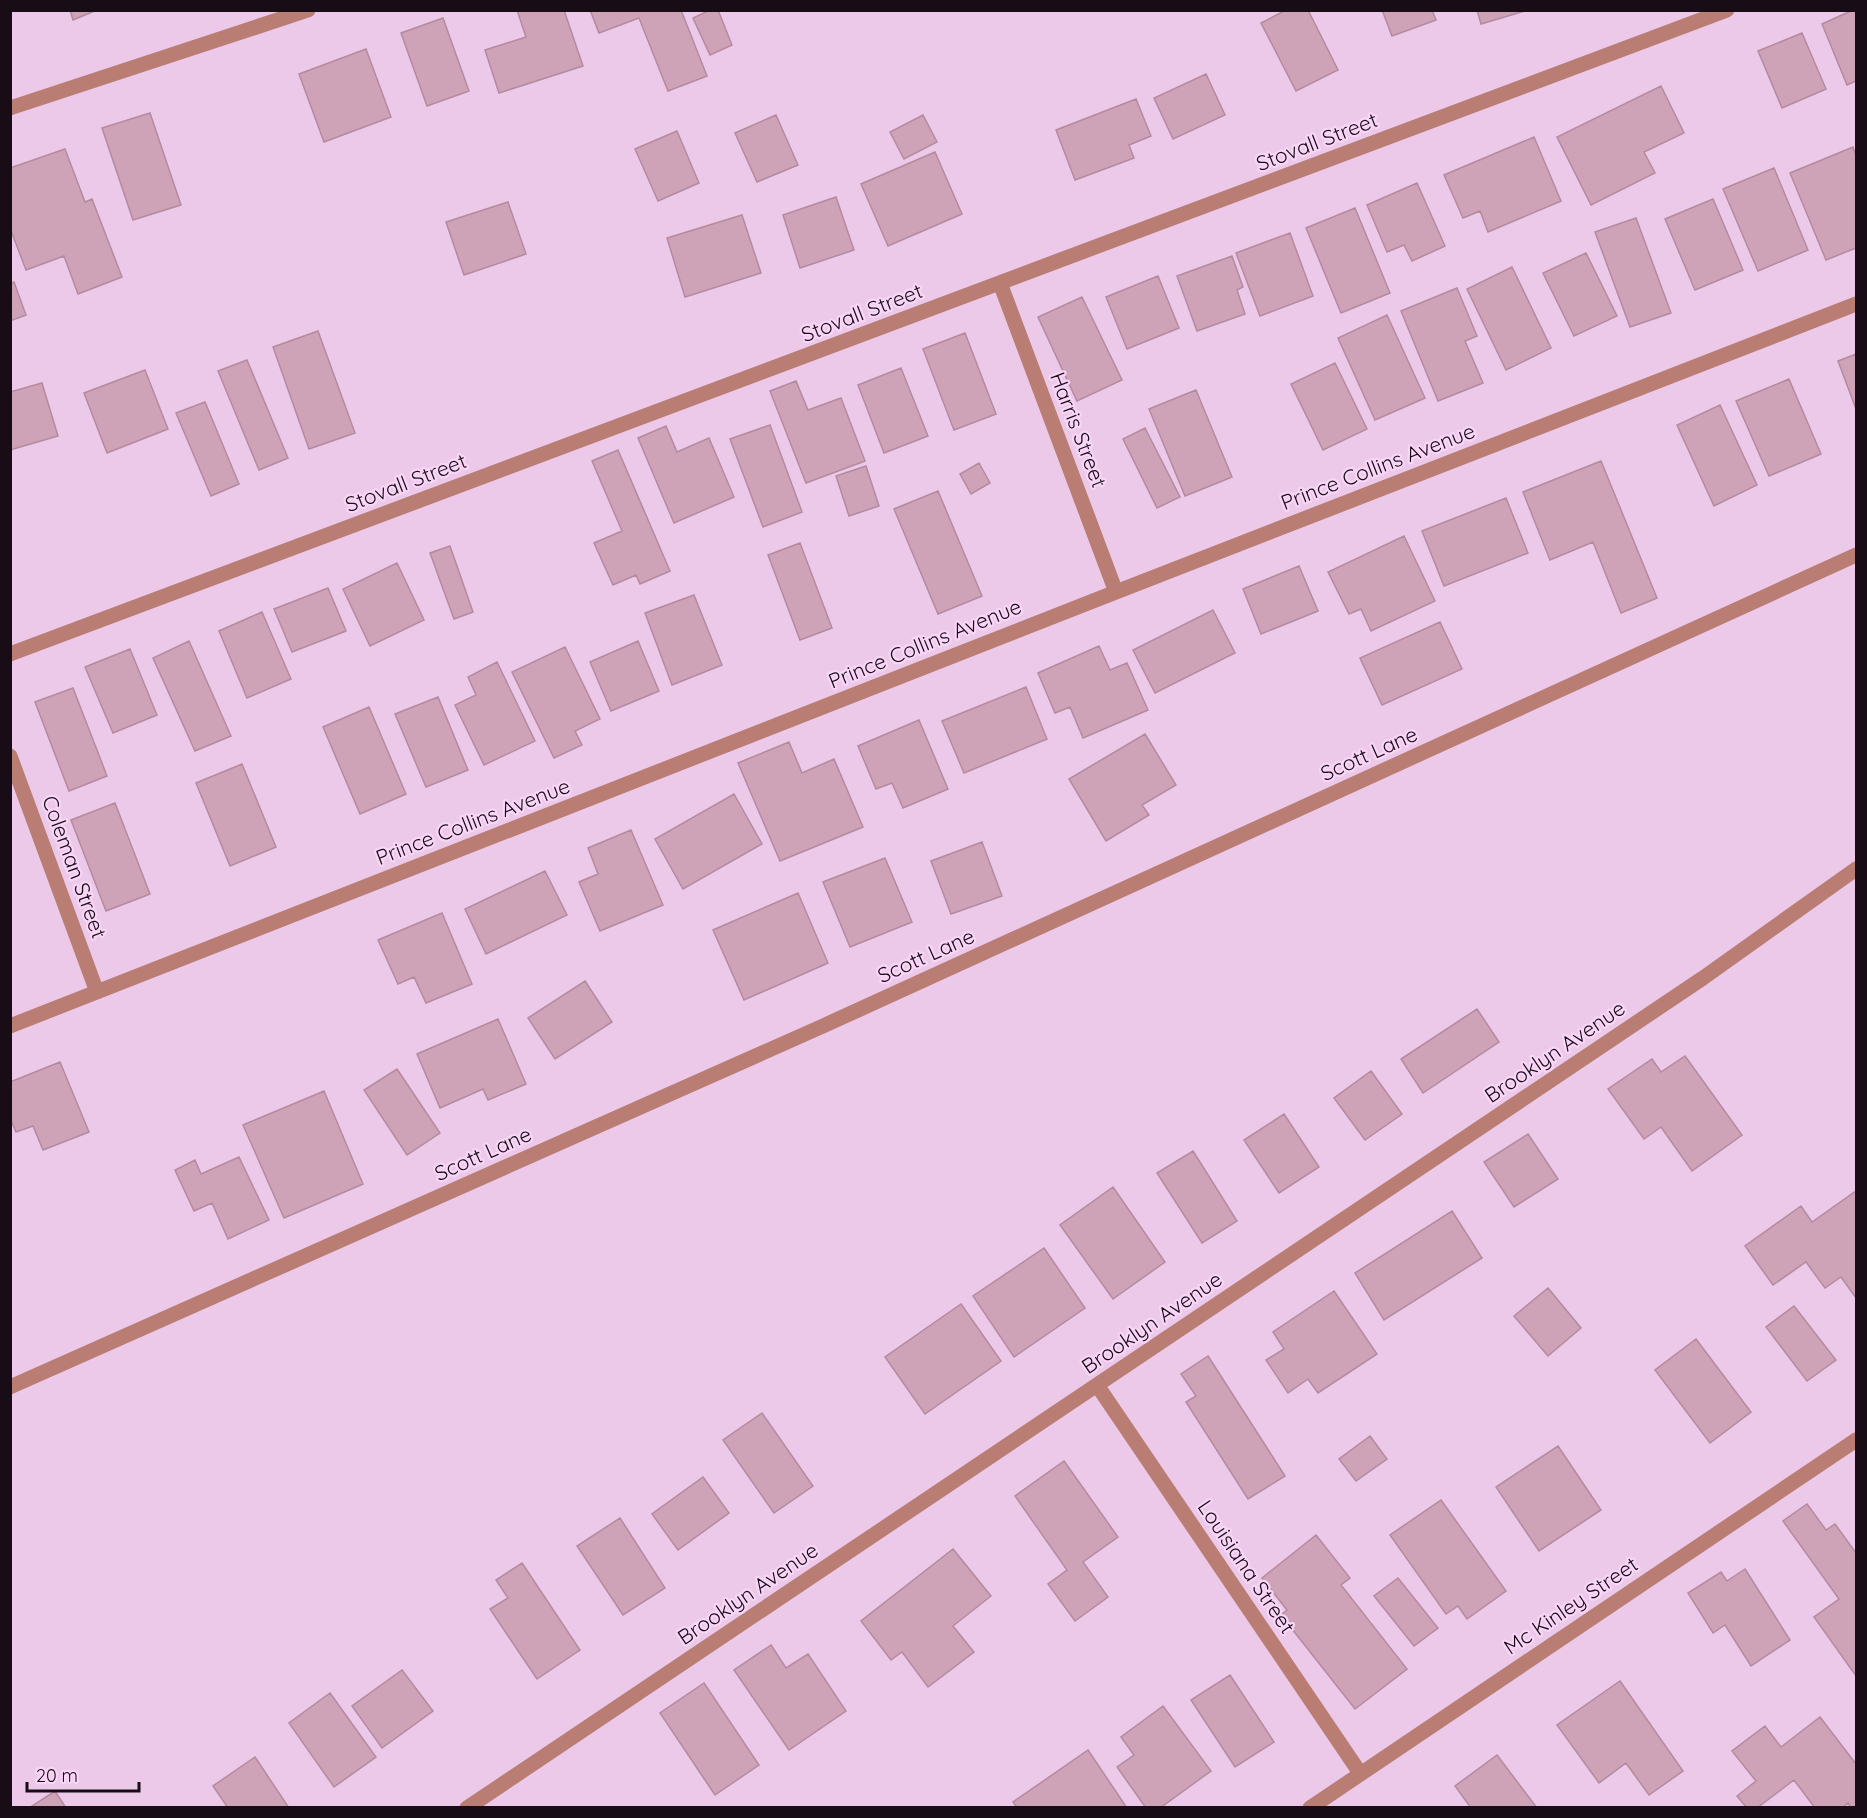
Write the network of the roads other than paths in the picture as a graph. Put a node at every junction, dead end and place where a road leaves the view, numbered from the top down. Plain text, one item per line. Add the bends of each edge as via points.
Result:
1 (308, 10) edge
2 (1727, 10) edge
3 (10, 108) edge
4 (1000, 283) junction
5 (1857, 304) edge
6 (1857, 555) edge
7 (1116, 592) junction
8 (10, 654) edge
9 (10, 756) edge
10 (1857, 868) edge
11 (97, 992) junction
12 (10, 1026) edge
13 (1097, 1385) junction
14 (10, 1387) edge
15 (1856, 1441) edge
16 (1360, 1773) junction
17 (467, 1808) edge
18 (1310, 1808) edge

1 - 3 street
2 - 4 street, Stovall Street
4 - 7 street, Harris Street
4 - 8 street, Stovall Street
5 - 7 street, Prince Collins Avenue
6 - 14 street, Scott Lane via 823,1026
7 - 11 street, Prince Collins Avenue
9 - 11 street, Coleman Street
10 - 13 street, Brooklyn Avenue via 1693,985
11 - 12 street, Prince Collins Avenue
13 - 16 street, Louisiana Street
13 - 17 street, Brooklyn Avenue
15 - 16 street, Mc Kinley Street
16 - 18 street, Mc Kinley Street

